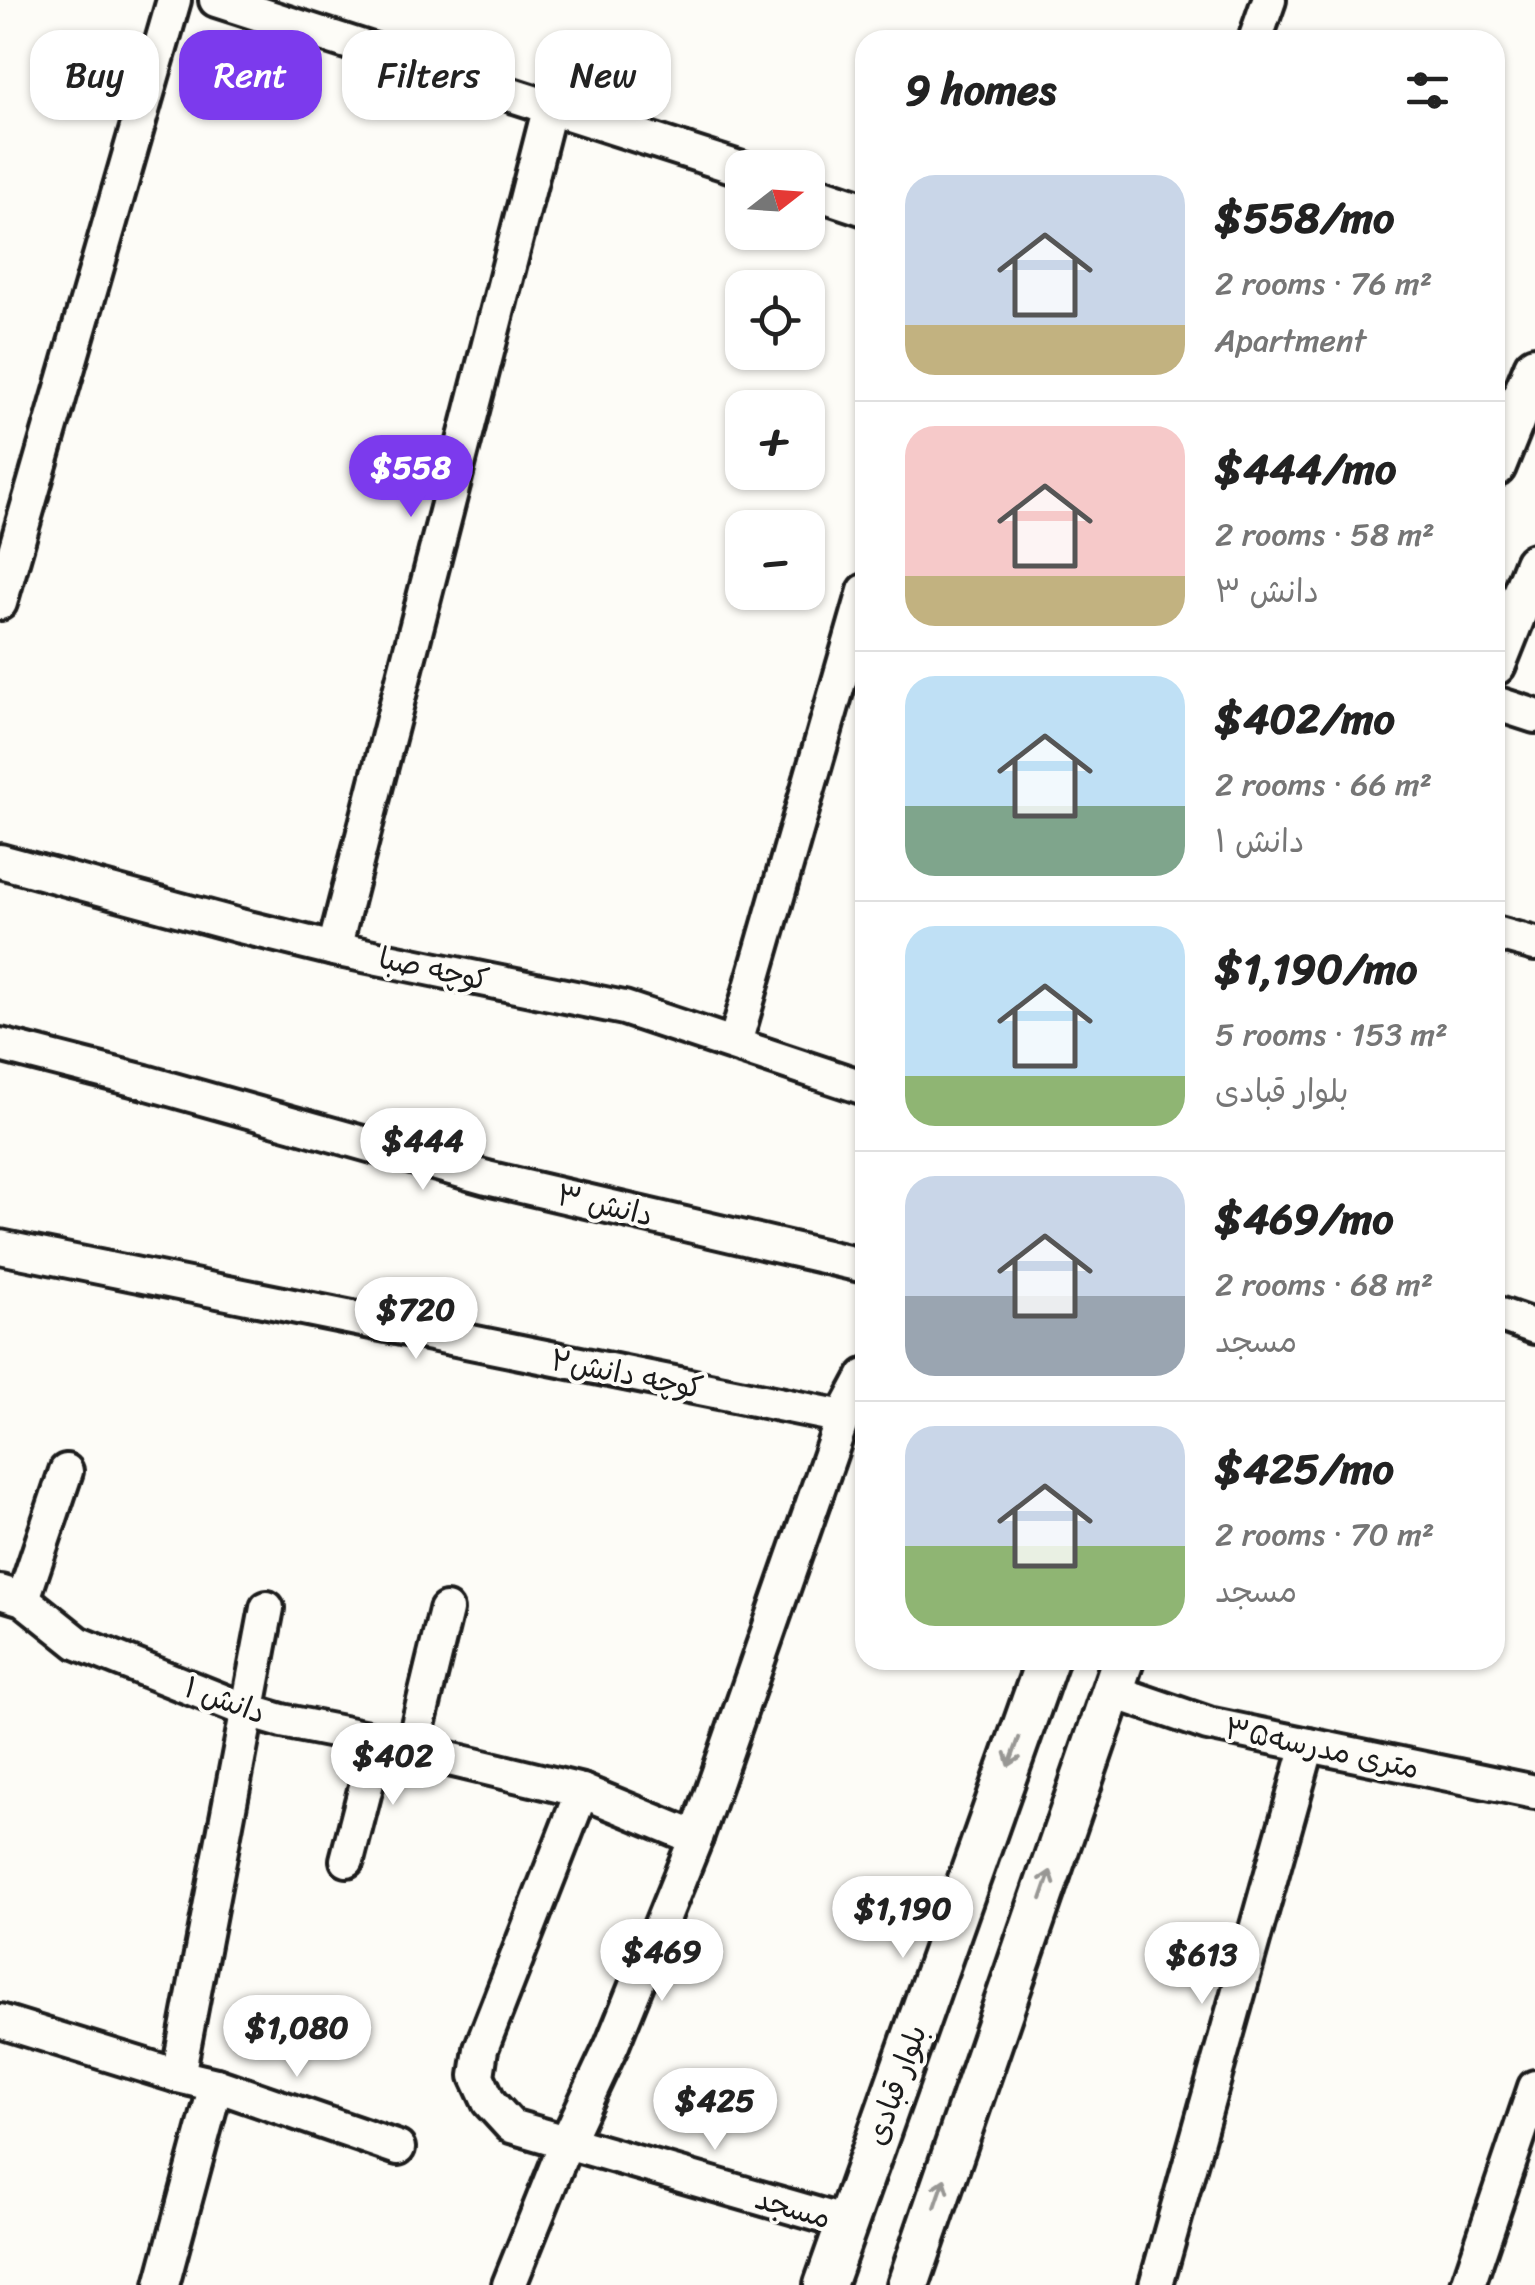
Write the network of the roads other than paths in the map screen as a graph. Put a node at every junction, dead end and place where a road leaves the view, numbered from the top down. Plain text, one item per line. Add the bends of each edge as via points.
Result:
1 (174, 0) edge
2 (216, 0) edge
3 (1269, 0) edge
4 (1258, 30) edge
5 (535, 101) edge
6 (546, 120) edge
7 (593, 120) edge
8 (725, 163) edge
9 (825, 196) edge
10 (855, 206) edge
11 (1535, 367) edge
12 (1505, 417) edge
13 (1535, 564) edge
14 (0, 603) edge
15 (855, 625) edge
16 (1505, 639) edge
17 (1505, 706) edge
18 (1535, 716) edge
19 (0, 862) edge
20 (1505, 936) edge
21 (1535, 944) edge
22 (334, 949) junction
23 (735, 1043) junction
24 (0, 1045) edge
25 (855, 1085) edge
26 (0, 1247) edge
27 (855, 1264) edge
28 (1505, 1317) edge
29 (1535, 1327) edge
30 (855, 1395) edge
31 (843, 1418) junction
32 (66, 1471) dead end
33 (12, 1596) edge
34 (267, 1608) dead end
35 (446, 1610) dead end
36 (1043, 1670) edge
37 (1118, 1676) edge
38 (248, 1712) junction
39 (378, 1740) junction
40 (1308, 1745) junction
41 (412, 1750) junction
42 (582, 1791) junction
43 (1535, 1792) edge
44 (696, 1838) junction
45 (347, 1860) dead end
46 (0, 2021) edge
47 (178, 2076) junction
48 (216, 2085) junction
49 (1535, 2087) edge
50 (566, 2143) junction
51 (398, 2148) dead end
52 (846, 2223) junction
53 (162, 2285) edge
54 (509, 2285) edge
55 (825, 2285) edge
56 (908, 2285) edge
57 (1156, 2285) edge
58 (1468, 2285) edge

1 - 14 street
2 - 5 street
3 - 4 street
6 - 22 street
7 - 8 street
9 - 10 street
11 - 12 street
13 - 16 street
15 - 23 street
17 - 18 street
19 - 22 street, کوچه صبا
20 - 21 street
22 - 23 street, کوچه صبا via 624,1008
23 - 25 street, کوچه صبا
24 - 27 street, دانش ۳ via 487,1178
26 - 31 street, کوچه دانش۲
28 - 29 street
30 - 31 street
31 - 44 street
32 - 33 street
33 - 38 street, دانش ۱ via 78,1643
34 - 38 street
35 - 41 street
36 -> 52 street, بلوار قبادی
37 - 40 street, ۳۵متری مدرسه via 1208,1724
56 -> 37 street
38 - 39 street, دانش ۱
38 - 47 street
39 - 41 street, دانش ۱
39 - 45 street
40 - 43 street, ۳۵متری مدرسه
40 - 57 street
41 - 42 street, دانش ۱
42 - 44 street, دانش ۱
42 - 50 street, مسجد via 480,2049 477,2076 510,2126
44 - 50 street
46 - 47 street
47 - 48 street
48 - 51 street
48 - 53 street
49 - 58 street
50 - 52 street, مسجد
50 - 54 street
52 - 55 street, بلوار قبادی

